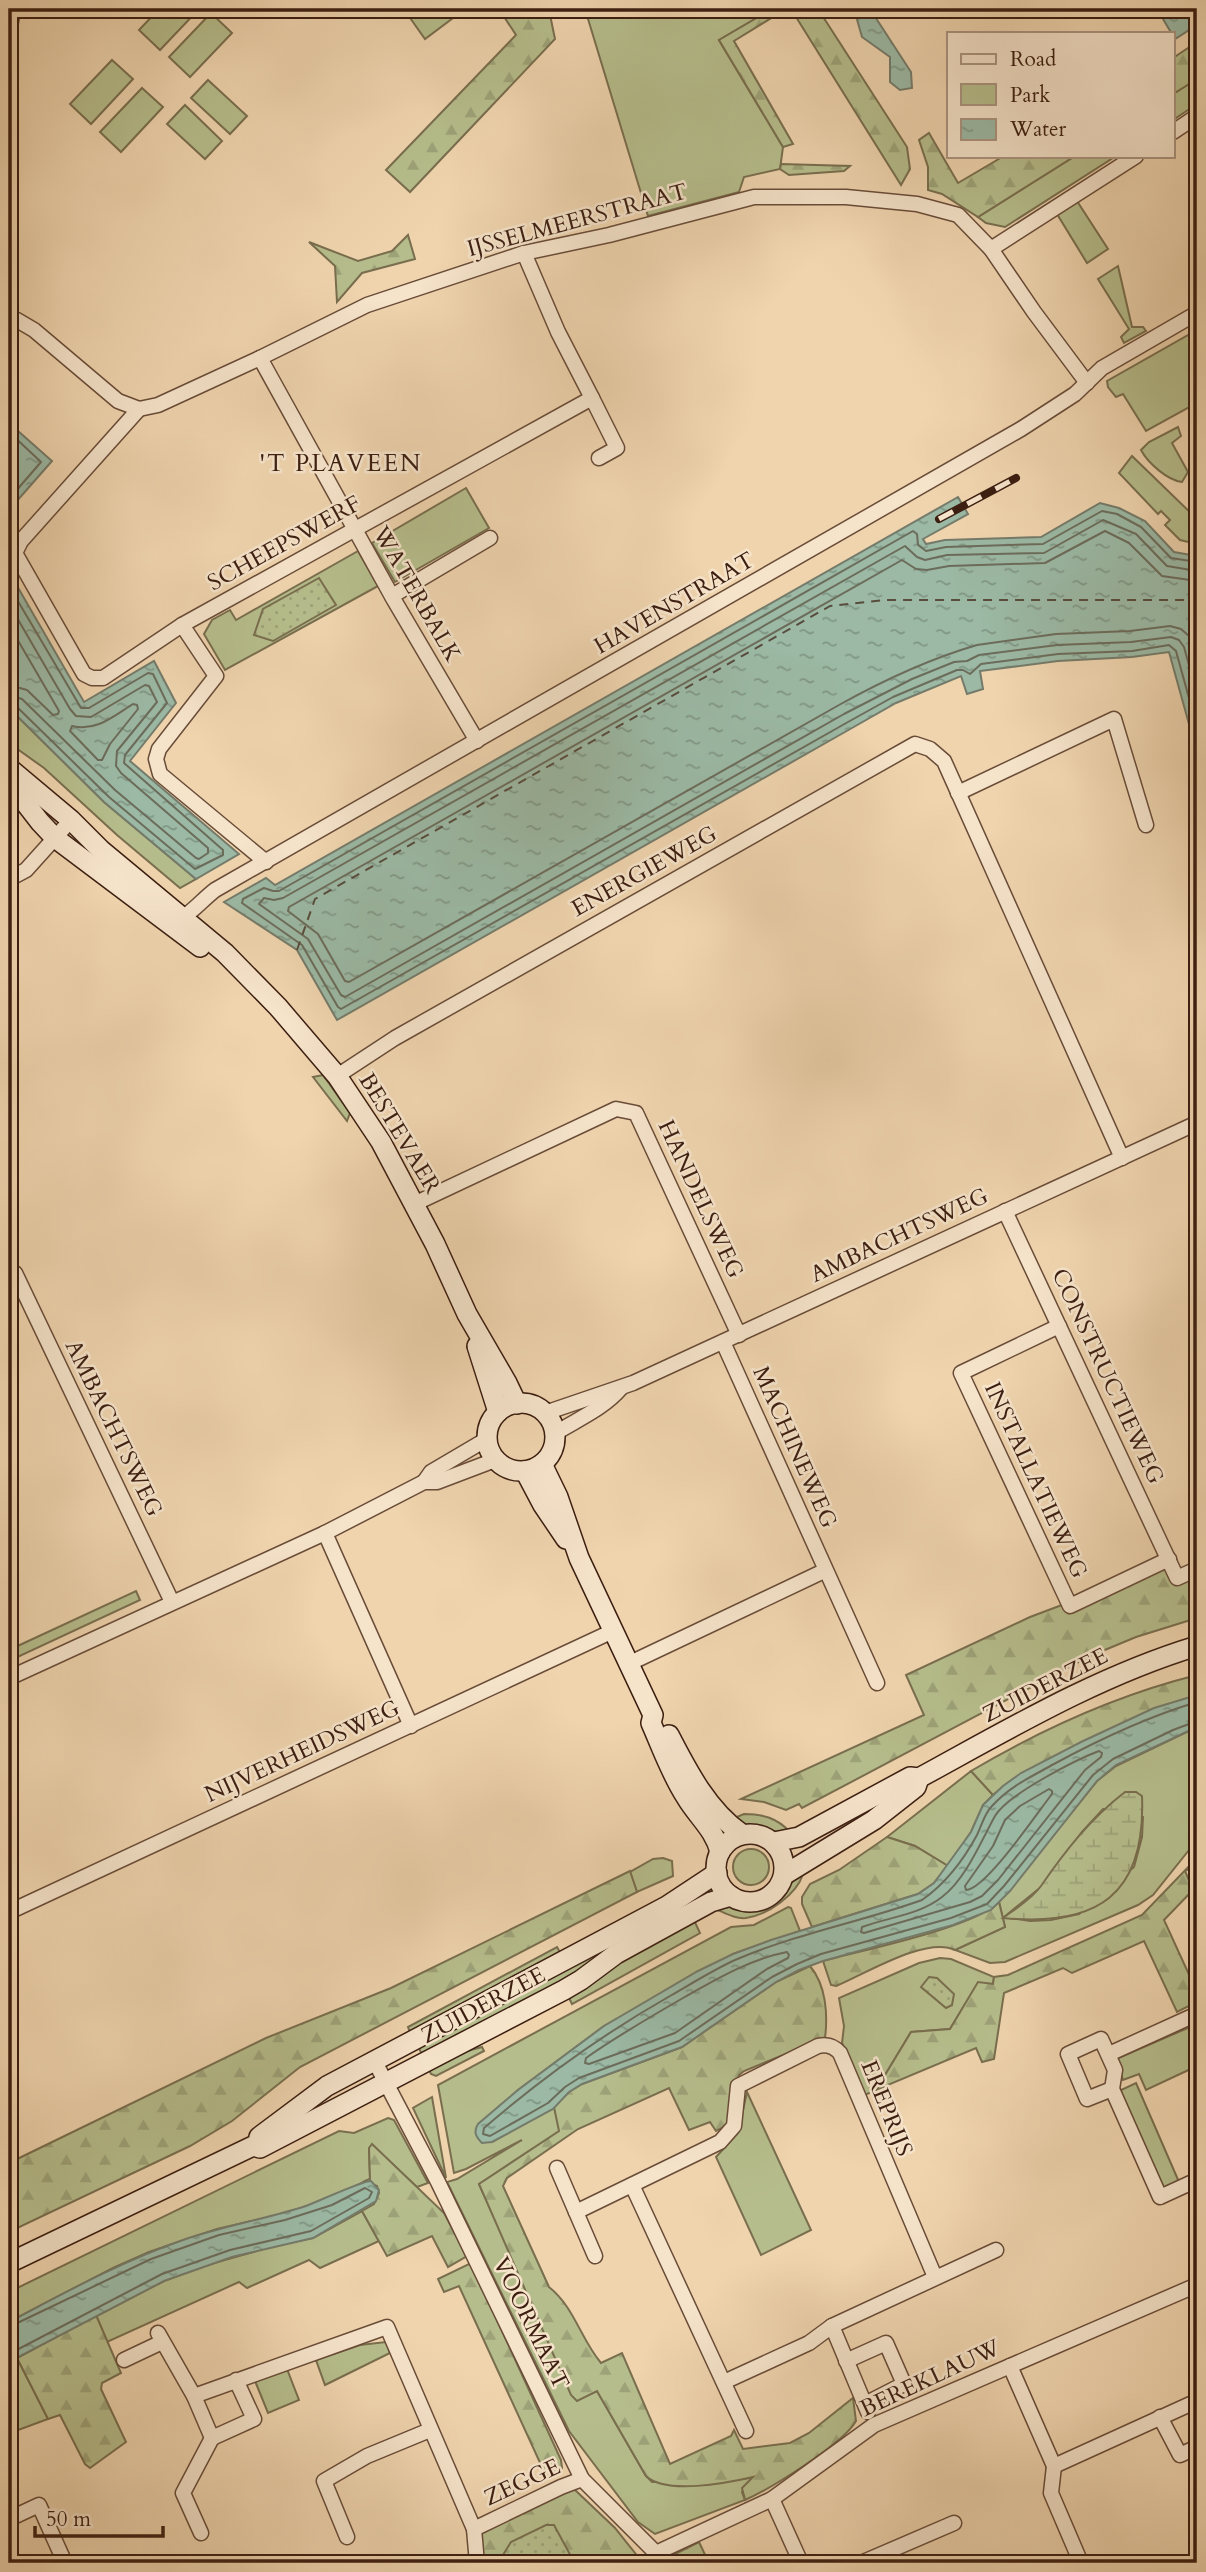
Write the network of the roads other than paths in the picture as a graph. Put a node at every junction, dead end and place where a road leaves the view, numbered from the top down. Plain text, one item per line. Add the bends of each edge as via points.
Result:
1 (1197, 116) edge
2 (1174, 131) edge
3 (1133, 158) edge
4 (991, 249) junction
5 (524, 253) junction
6 (1197, 313) edge
7 (9, 319) edge
8 (260, 358) junction
9 (1087, 383) junction
10 (592, 398) junction
11 (139, 409) junction
12 (599, 458) dead end
13 (354, 530) junction
14 (490, 538) dead end
15 (392, 596) junction
16 (182, 625) junction
17 (477, 741) junction
18 (9, 768) edge
19 (9, 782) edge
20 (958, 793) junction
21 (71, 820) junction
22 (1146, 825) dead end
23 (55, 838) junction
24 (266, 862) junction
25 (9, 879) edge
26 (177, 921) junction
27 (337, 1076) junction
28 (1197, 1124) edge
29 (1122, 1158) junction
30 (414, 1204) junction
31 (1005, 1211) junction
32 (15, 1273) dead end
33 (467, 1314) junction
34 (1059, 1326) junction
35 (738, 1335) junction
36 (723, 1342) junction
37 (621, 1388) junction
38 (516, 1404) junction
39 (498, 1412) junction
40 (545, 1413) junction
41 (554, 1434) junction
42 (487, 1439) junction
43 (495, 1460) junction
44 (533, 1468) junction
45 (424, 1482) junction
46 (325, 1532) junction
47 (1169, 1559) junction
48 (1197, 1569) edge
49 (824, 1571) junction
50 (172, 1602) junction
51 (613, 1631) junction
52 (1197, 1647) edge
53 (628, 1664) junction
54 (9, 1678) edge
55 (877, 1683) dead end
56 (653, 1715) junction
57 (411, 1726) junction
58 (919, 1778) junction
59 (742, 1835) junction
60 (774, 1842) junction
61 (720, 1852) junction
62 (717, 1873) junction
63 (784, 1875) junction
64 (731, 1896) junction
65 (9, 1912) edge
66 (1197, 2014) edge
67 (1108, 2054) junction
68 (374, 2060) junction
69 (386, 2084) junction
70 (1112, 2089) junction
71 (253, 2146) junction
72 (557, 2168) dead end
73 (1197, 2180) edge
74 (632, 2185) junction
75 (576, 2212) junction
76 (996, 2250) dead end
77 (595, 2256) dead end
78 (9, 2263) edge
79 (935, 2277) junction
80 (1197, 2285) edge
81 (832, 2326) junction
82 (124, 2360) dead end
83 (846, 2361) junction
84 (1010, 2366) junction
85 (236, 2380) junction
86 (724, 2382) junction
87 (194, 2396) junction
88 (1197, 2402) edge
89 (865, 2404) junction
90 (1160, 2417) junction
91 (874, 2425) junction
92 (430, 2430) junction
93 (746, 2431) dead end
94 (212, 2438) junction
95 (1197, 2447) edge
96 (1054, 2466) junction
97 (582, 2479) junction
98 (772, 2499) junction
99 (9, 2519) edge
100 (954, 2523) dead end
101 (474, 2529) junction
102 (201, 2533) dead end
103 (347, 2537) dead end
104 (658, 2558) edge
105 (65, 2563) edge
106 (477, 2563) edge
107 (801, 2563) edge
108 (861, 2563) edge
109 (1081, 2563) edge

1 - 2 street
3 - 4 street
4 - 5 street, IJSSELMEERSTRAAT via 958,215 918,204 846,197 754,197
4 - 9 street, IJSSELMEERSTRAAT
5 - 8 street, IJSSELMEERSTRAAT via 367,305
5 - 10 street
6 - 9 street, HAVENSTRAAT via 1102,368
7 - 11 street via 34,330 118,401
8 - 11 street, IJSSELMEERSTRAAT via 158,405
8 - 13 street, WATERBALK
9 - 17 street, HAVENSTRAAT via 1021,429
10 - 12 street via 617,449
10 - 13 street, SCHEEPSWERF
11 - 16 street, SCHEEPSWERF via 15,553 84,674 92,678 103,678
13 - 15 street, WATERBALK
13 - 16 street, SCHEEPSWERF
14 - 15 street
15 - 17 street, WATERBALK
16 - 24 street via 216,676 159,749 160,774
17 - 24 street, HAVENSTRAAT
18 - 21 street, BESTEVAER
19 - 23 street, BESTEVAER
20 - 22 street via 1114,719
20 - 27 street, ENERGIEWEG via 939,755 915,744 395,1038
20 - 29 street, ENERGIEWEG
21 - 23 street
21 - 26 street, BESTEVAER
23 - 25 street via 26,870
23 - 26 street, BESTEVAER
24 - 26 street, HAVENSTRAAT via 215,890
26 - 27 street, BESTEVAER via 264,993
27 - 30 street, BESTEVAER via 381,1142
28 - 29 street, AMBACHTSWEG
29 - 31 street, AMBACHTSWEG
30 - 33 street, BESTEVAER
30 - 35 street, HANDELSWEG via 616,1109 636,1112
31 - 34 street, CONSTRUCTIEWEG
31 - 35 street, AMBACHTSWEG
32 - 50 street, AMBACHTSWEG
33 - 38 street, BESTEVAER
33 - 39 street, BESTEVAER
34 - 47 street, CONSTRUCTIEWEG
34 - 47 street, INSTALLATIEWEG via 961,1373 1070,1606
35 - 36 street, AMBACHTSWEG
36 - 37 street, AMBACHTSWEG
36 - 49 street, MACHINEWEG
37 - 40 street, AMBACHTSWEG
37 - 41 street, AMBACHTSWEG via 611,1400
38 - 39 street
38 - 40 street
39 - 42 street
40 - 41 street
41 - 44 street via 553,1449
42 - 43 street
42 - 45 street via 431,1472
43 - 44 street via 504,1467
43 - 45 street via 437,1482
44 - 51 street via 558,1497 579,1558
45 - 46 street
46 - 50 street
46 - 57 street
47 - 48 street via 1177,1578
49 - 53 street
49 - 55 street, MACHINEWEG
50 - 54 street
51 - 53 street
51 - 57 street, NIJVERHEIDSWEG
52 - 58 street, ZUIDERZEE via 1106,1680
53 - 56 street
56 - 59 street via 661,1718 697,1785
56 - 61 street via 651,1723 671,1769
57 - 65 street, NIJVERHEIDSWEG
58 - 60 street, ZUIDERZEE via 910,1777 799,1836
58 - 63 street, ZUIDERZEE via 916,1787 874,1820
59 - 60 street via 759,1834
59 - 61 street
60 - 63 street via 783,1858
61 - 62 street
62 - 64 street
62 - 68 street, ZUIDERZEE via 667,1906
63 - 64 street via 774,1892 763,1899 749,1902
64 - 69 street, ZUIDERZEE via 684,1916 610,1957 564,1990
66 - 67 street
67 - 70 street via 1115,2070
67 - 70 street via 1101,2039 1068,2054 1087,2099
68 - 69 street, VOORMAAT
68 - 71 street, ZUIDERZEE via 313,2095
69 - 71 street, ZUIDERZEE via 260,2148
69 - 97 street, VOORMAAT
70 - 73 street via 1160,2197
71 - 78 street, ZUIDERZEE
72 - 75 street
74 - 75 street, EREPRIJS
74 - 79 street, EREPRIJS via 720,2142 734,2126 738,2086 818,2046 832,2047 840,2053
74 - 86 street
75 - 77 street
76 - 79 street
79 - 81 street
80 - 84 street, BEREKLAUW
81 - 83 street
81 - 86 street via 809,2343
82 - 87 street via 160,2337
83 - 89 street
83 - 89 street via 886,2343 904,2384
84 - 91 street, BEREKLAUW
84 - 96 street
85 - 87 street
85 - 92 street via 387,2327
85 - 94 street via 254,2419
86 - 93 street
87 - 94 street
88 - 90 street
89 - 91 street
90 - 95 street via 1180,2455
90 - 96 street
91 - 98 street, BEREKLAUW
92 - 101 street
92 - 103 street via 367,2456 324,2481
94 - 102 street via 183,2493
96 - 109 street via 1051,2493
97 - 101 street, ZEGGE
97 - 104 street, VOORMAAT
98 - 104 street, BEREKLAUW
98 - 107 street
99 - 105 street via 39,2505
100 - 108 street
101 - 106 street, ZEGGE

